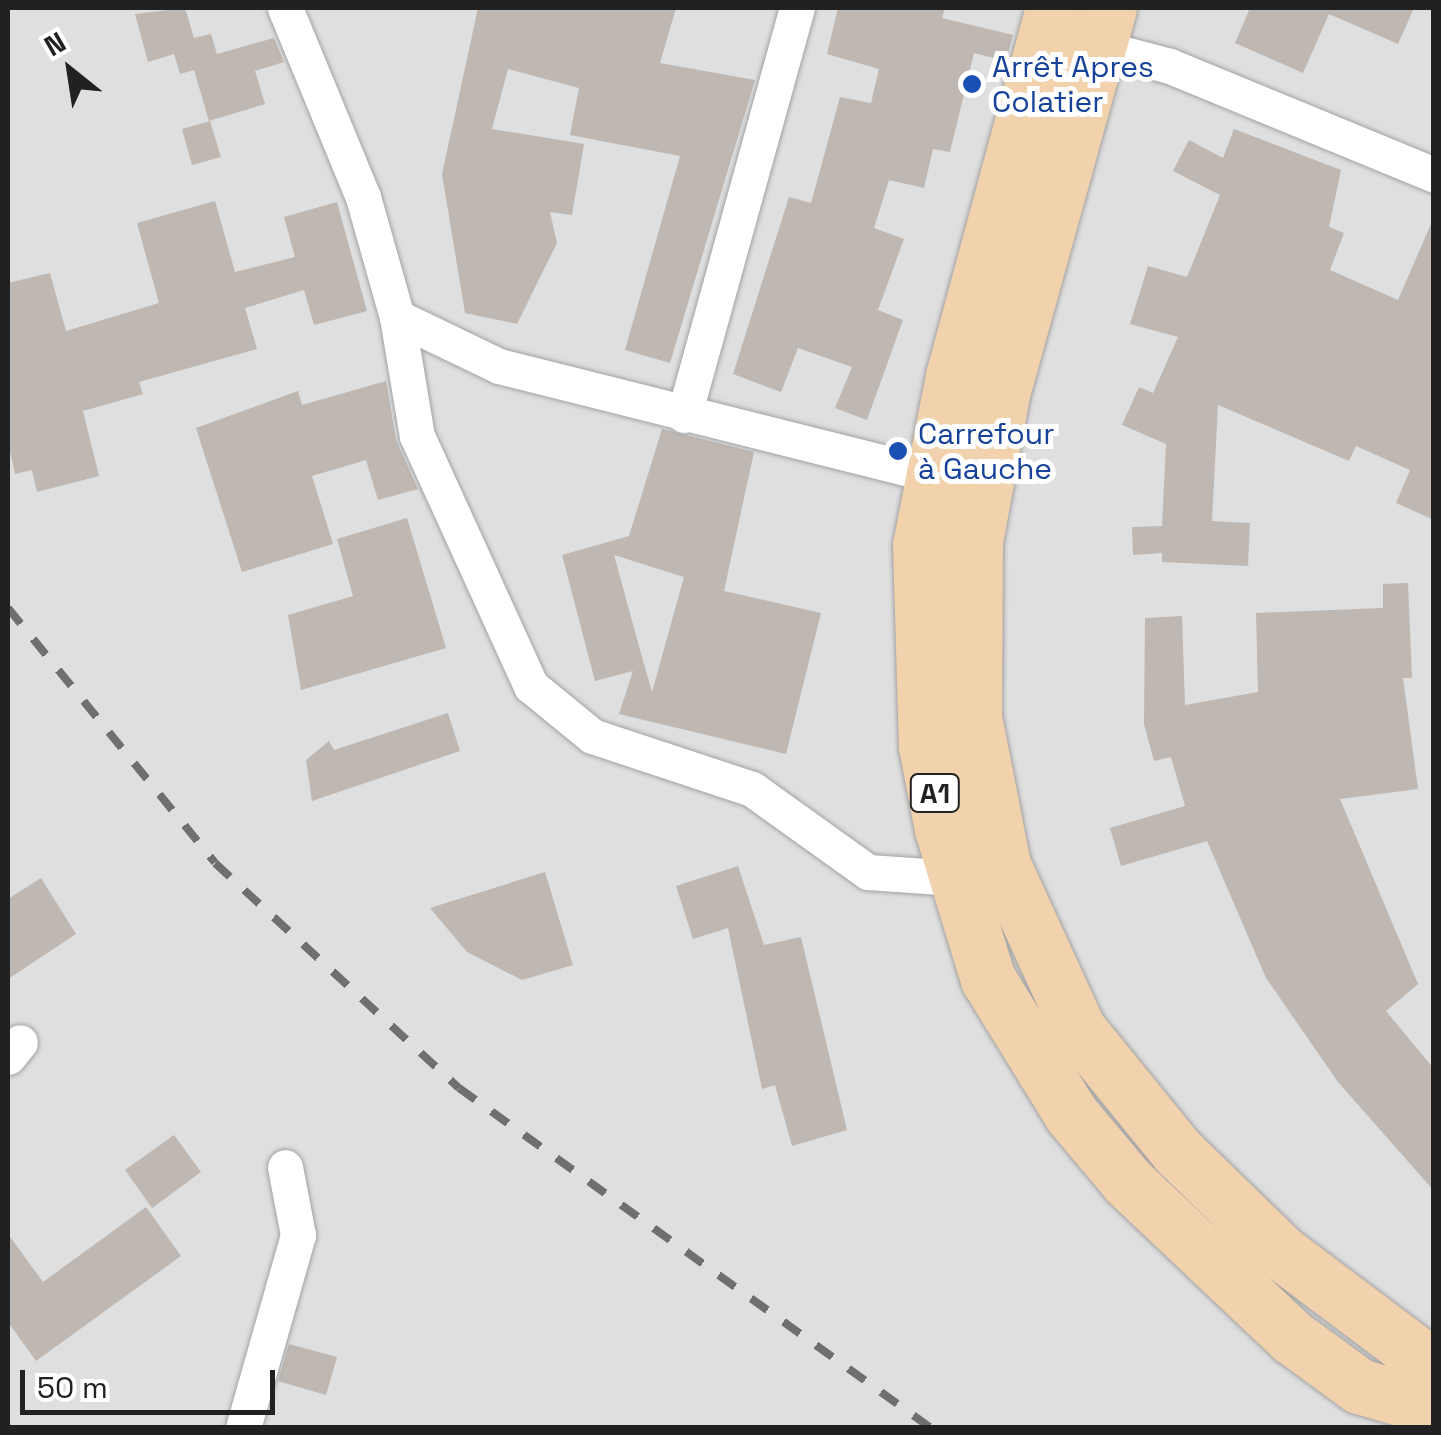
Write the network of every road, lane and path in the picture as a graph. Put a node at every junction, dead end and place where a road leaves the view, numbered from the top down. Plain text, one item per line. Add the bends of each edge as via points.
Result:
1 (286, 8) edge
2 (797, 8) edge
3 (1053, 8) edge
4 (1104, 28) edge
5 (1434, 175) edge
6 (397, 317) junction
7 (684, 414) junction
8 (931, 477) junction
9 (986, 483) junction
10 (956, 878) junction
11 (285, 1167) dead end
12 (1434, 1367) edge
13 (1434, 1408) edge
14 (242, 1428) edge

1 - 6 street via 363,198
2 - 7 street
3 - 8 main road, A1
4 - 5 street via 1170,66
4 - 9 main road, A1
6 - 7 street via 499,366
6 - 10 street via 417,436 530,686 592,736 752,789 868,872
7 - 8 street
8 - 9 street
8 - 10 main road, A1 via 920,648 926,746
9 - 12 main road, A1 via 975,541 974,717 1002,865 1038,960 1078,1029 1178,1152 1282,1253
10 - 13 main road, A1 via 988,979 1024,1044 1128,1182 1306,1346 1360,1386
11 - 14 street via 298,1235

